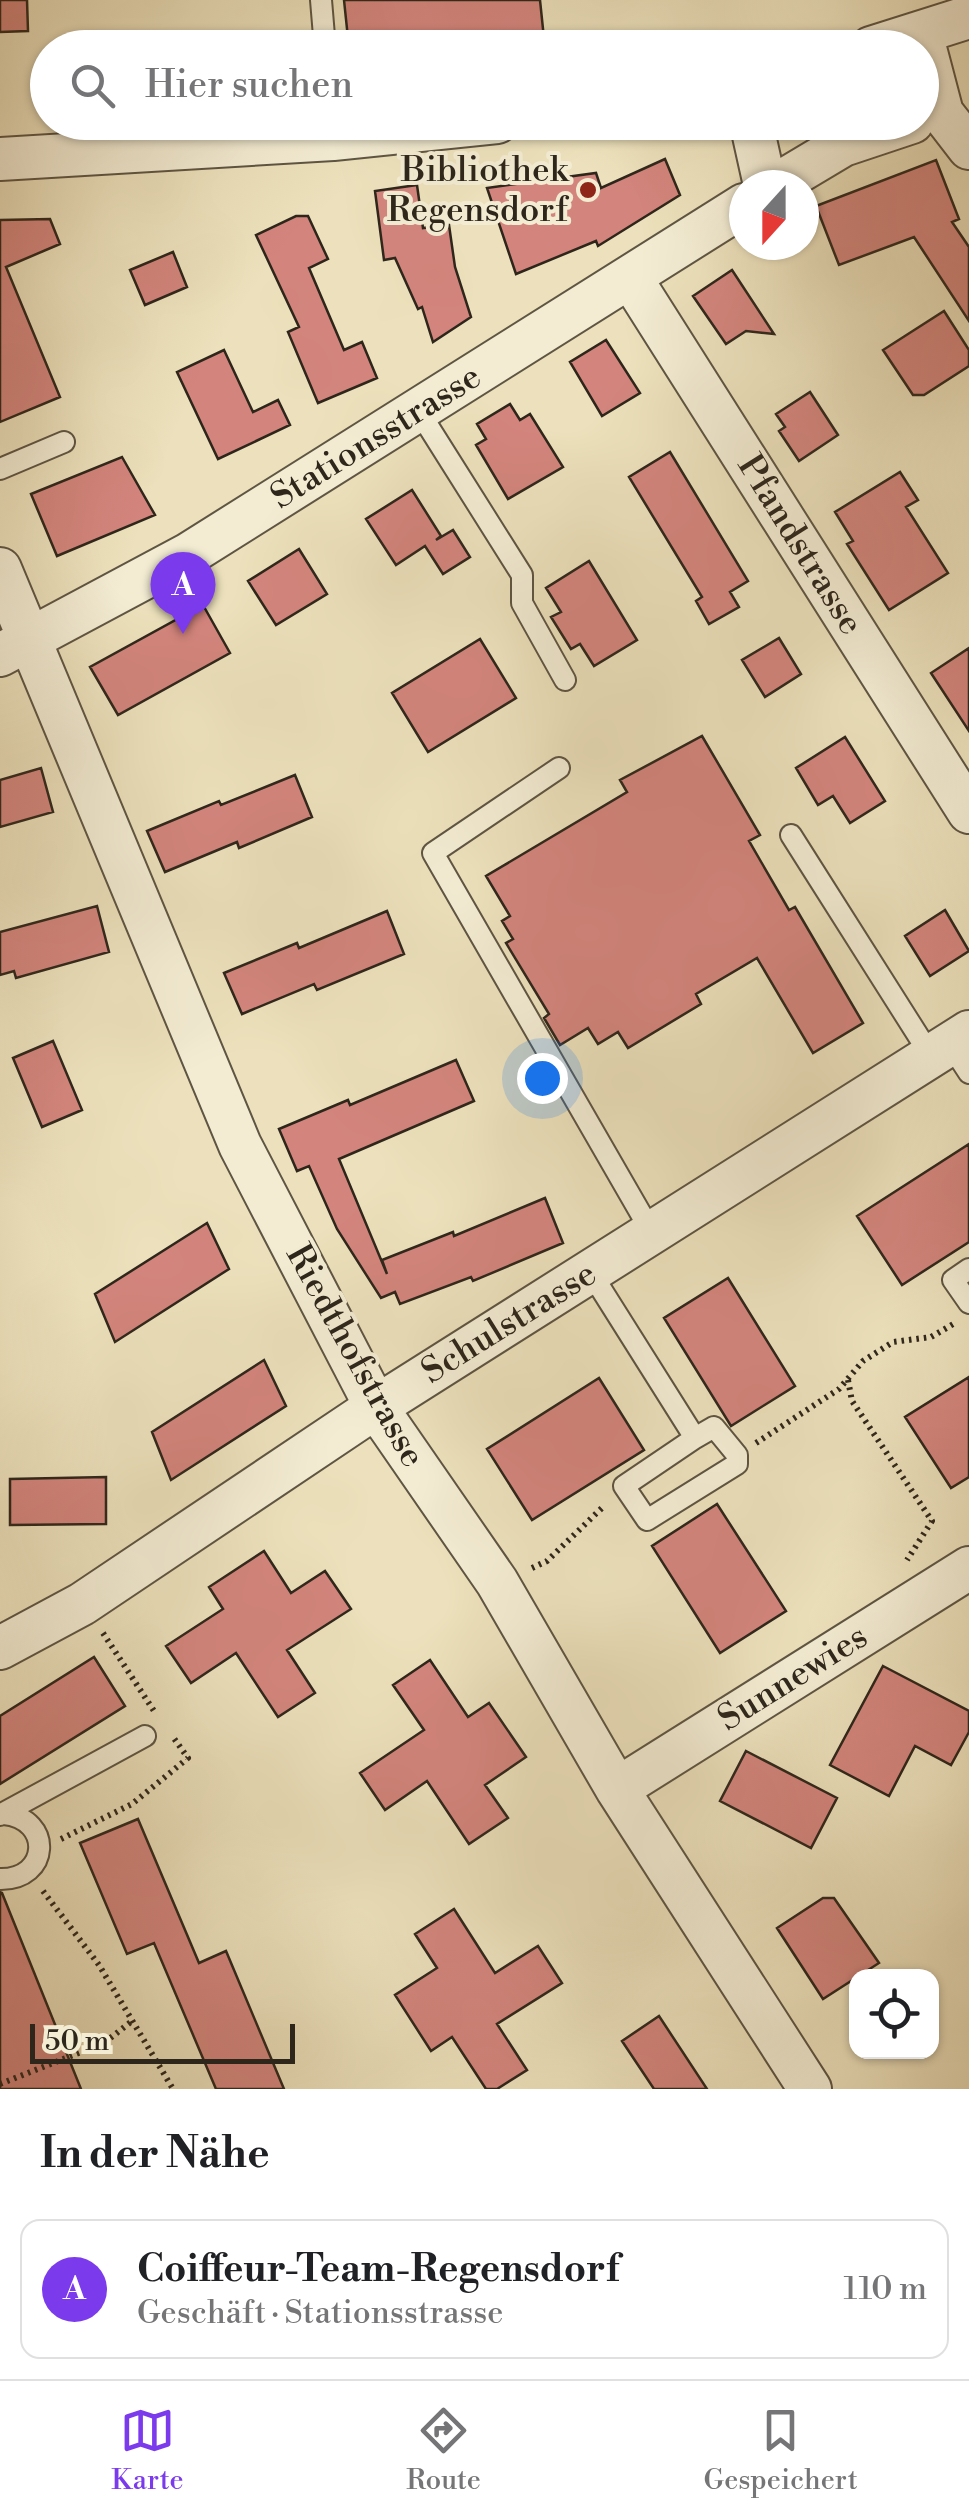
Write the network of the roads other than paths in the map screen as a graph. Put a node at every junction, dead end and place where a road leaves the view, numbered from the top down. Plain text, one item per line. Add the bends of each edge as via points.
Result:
1 (321, 0) edge
2 (969, 17) edge
3 (324, 30) edge
4 (928, 30) edge
5 (939, 128) edge
6 (229, 140) edge
7 (755, 140) edge
8 (855, 140) edge
9 (969, 148) edge
10 (0, 160) edge
11 (762, 170) edge
12 (800, 170) edge
13 (729, 214) edge
14 (630, 277) junction
15 (418, 410) junction
16 (64, 442) dead end
17 (0, 469) edge
18 (0, 569) edge
19 (14, 648) edge
20 (566, 680) dead end
21 (559, 768) dead end
22 (969, 812) edge
23 (790, 835) dead end
24 (955, 1052) edge
25 (652, 1233) junction
26 (969, 1269) edge
27 (591, 1272) junction
28 (969, 1303) edge
29 (376, 1407) junction
30 (694, 1438) junction
31 (969, 1568) edge
32 (4, 1635) edge
33 (145, 1736) dead end
34 (617, 1789) junction
35 (2, 1814) edge
36 (0, 1879) edge
37 (810, 2089) edge

1 - 3 lane
2 - 4 street
5 - 9 street
6 - 10 street
7 - 11 street
8 - 12 street
13 - 14 street, Stationsstrasse
14 - 15 street, Stationsstrasse
14 - 22 street, Pfandstrasse
15 - 19 street, Stationsstrasse via 189,554
15 - 20 lane via 522,576 522,603
16 - 17 lane
18 - 19 street, Riedthofstrasse
19 - 29 street, Riedthofstrasse via 240,1145
21 - 25 lane via 433,854
23 - 24 lane
24 - 25 street, Schulstrasse
25 - 27 street, Schulstrasse
26 - 28 lane via 953,1280
27 - 29 street, Schulstrasse
27 - 30 lane
29 - 32 street, Schulstrasse via 82,1604
29 - 34 street, Riedthofstrasse via 496,1582
30 - 30 lane via 624,1486 647,1520 738,1464 714,1428
31 - 34 street, Sunnewies
33 - 35 lane
34 - 37 street, Riedthofstrasse
35 - 36 lane via 33,1827 40,1848 22,1876

